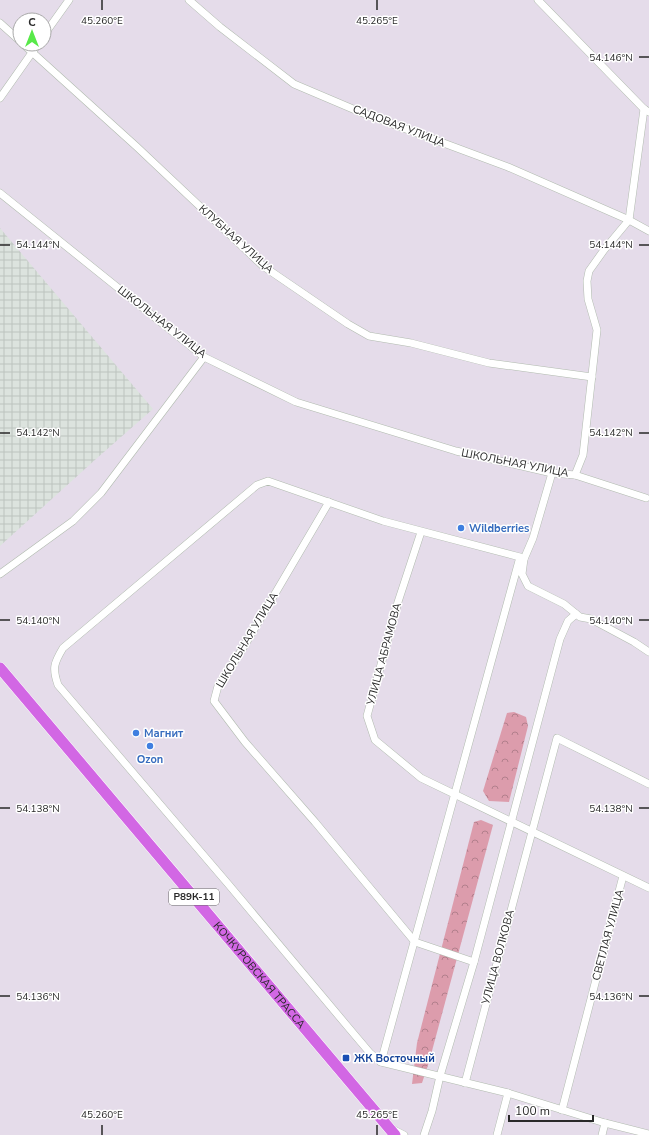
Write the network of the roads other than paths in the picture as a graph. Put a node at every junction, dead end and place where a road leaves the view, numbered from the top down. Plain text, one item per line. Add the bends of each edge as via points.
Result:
1 (69, 0) edge
2 (189, 0) edge
3 (538, 0) edge
4 (0, 23) edge
5 (52, 24) edge
6 (12, 34) edge
7 (32, 52) joint
8 (0, 98) edge
9 (647, 110) edge
10 (0, 193) edge
11 (629, 220) junction
12 (649, 231) edge
13 (204, 357) junction
14 (592, 377) junction
15 (552, 473) junction
16 (575, 475) junction
17 (646, 498) dead end
18 (329, 502) junction
19 (421, 532) junction
20 (522, 558) junction
21 (0, 574) edge
22 (576, 614) junction
23 (649, 652) edge
24 (0, 668) edge
25 (649, 784) edge
26 (454, 794) junction
27 (511, 822) junction
28 (531, 831) junction
29 (623, 876) junction
30 (649, 888) edge
31 (415, 942) junction
32 (474, 962) junction
33 (382, 1062) junction
34 (440, 1076) junction
35 (465, 1083) junction
36 (508, 1093) junction
37 (562, 1110) junction
38 (606, 1123) junction
39 (391, 1131) edge
40 (649, 1134) edge
41 (404, 1135) edge
42 (423, 1135) edge
43 (497, 1135) edge
44 (602, 1135) edge

1 - 5 street
2 - 11 street, САДОВАЯ УЛИЦА via 294,84 360,112 508,167
3 - 9 street
4 - 6 street
7 - 8 street
7 - 14 street, КЛУБНАЯ УЛИЦА via 263,266 348,324 369,336 411,343 489,363
9 - 11 street
10 - 13 street, ШКОЛЬНАЯ УЛИЦА
11 - 12 street, САДОВАЯ УЛИЦА
11 - 14 street via 589,271 588,300 597,330
13 - 15 street, ШКОЛЬНАЯ УЛИЦА via 296,402 325,412 456,452
13 - 21 street via 101,494 73,521
14 - 16 street via 583,455
15 - 16 street, ШКОЛЬНАЯ УЛИЦА
15 - 20 street via 533,538
16 - 17 street, ШКОЛЬНАЯ УЛИЦА
18 - 19 street
18 - 31 street, ШКОЛЬНАЯ УЛИЦА via 218,686 214,701 245,742
18 - 33 street via 268,481 257,485 63,648 55,661 55,676 58,685 370,1053
19 - 20 street
19 - 26 street, УЛИЦА АБРАМОВА via 398,602 367,716 375,740 421,778
20 - 22 street via 522,574 528,586 564,604
20 - 26 street
22 - 23 street via 591,619
22 - 27 street via 568,621 560,639
24 - 39 main road, КОЧКУРОВСКАЯ ТРАССА / Р89К-11
25 - 28 street via 557,738
26 - 27 street, УЛИЦА АБРАМОВА
26 - 31 street
27 - 28 street, УЛИЦА АБРАМОВА
27 - 32 street
28 - 29 street, УЛИЦА АБРАМОВА
28 - 35 street, УЛИЦА ВОЛКОВА
29 - 30 street, УЛИЦА АБРАМОВА
29 - 37 street, СВЕТЛАЯ УЛИЦА
31 - 32 street
31 - 33 street
32 - 34 street
33 - 34 street
34 - 35 street
34 - 42 street via 432,1111
35 - 36 street
36 - 37 street
36 - 43 street
37 - 38 street
38 - 40 street
38 - 44 street
39 - 41 street

